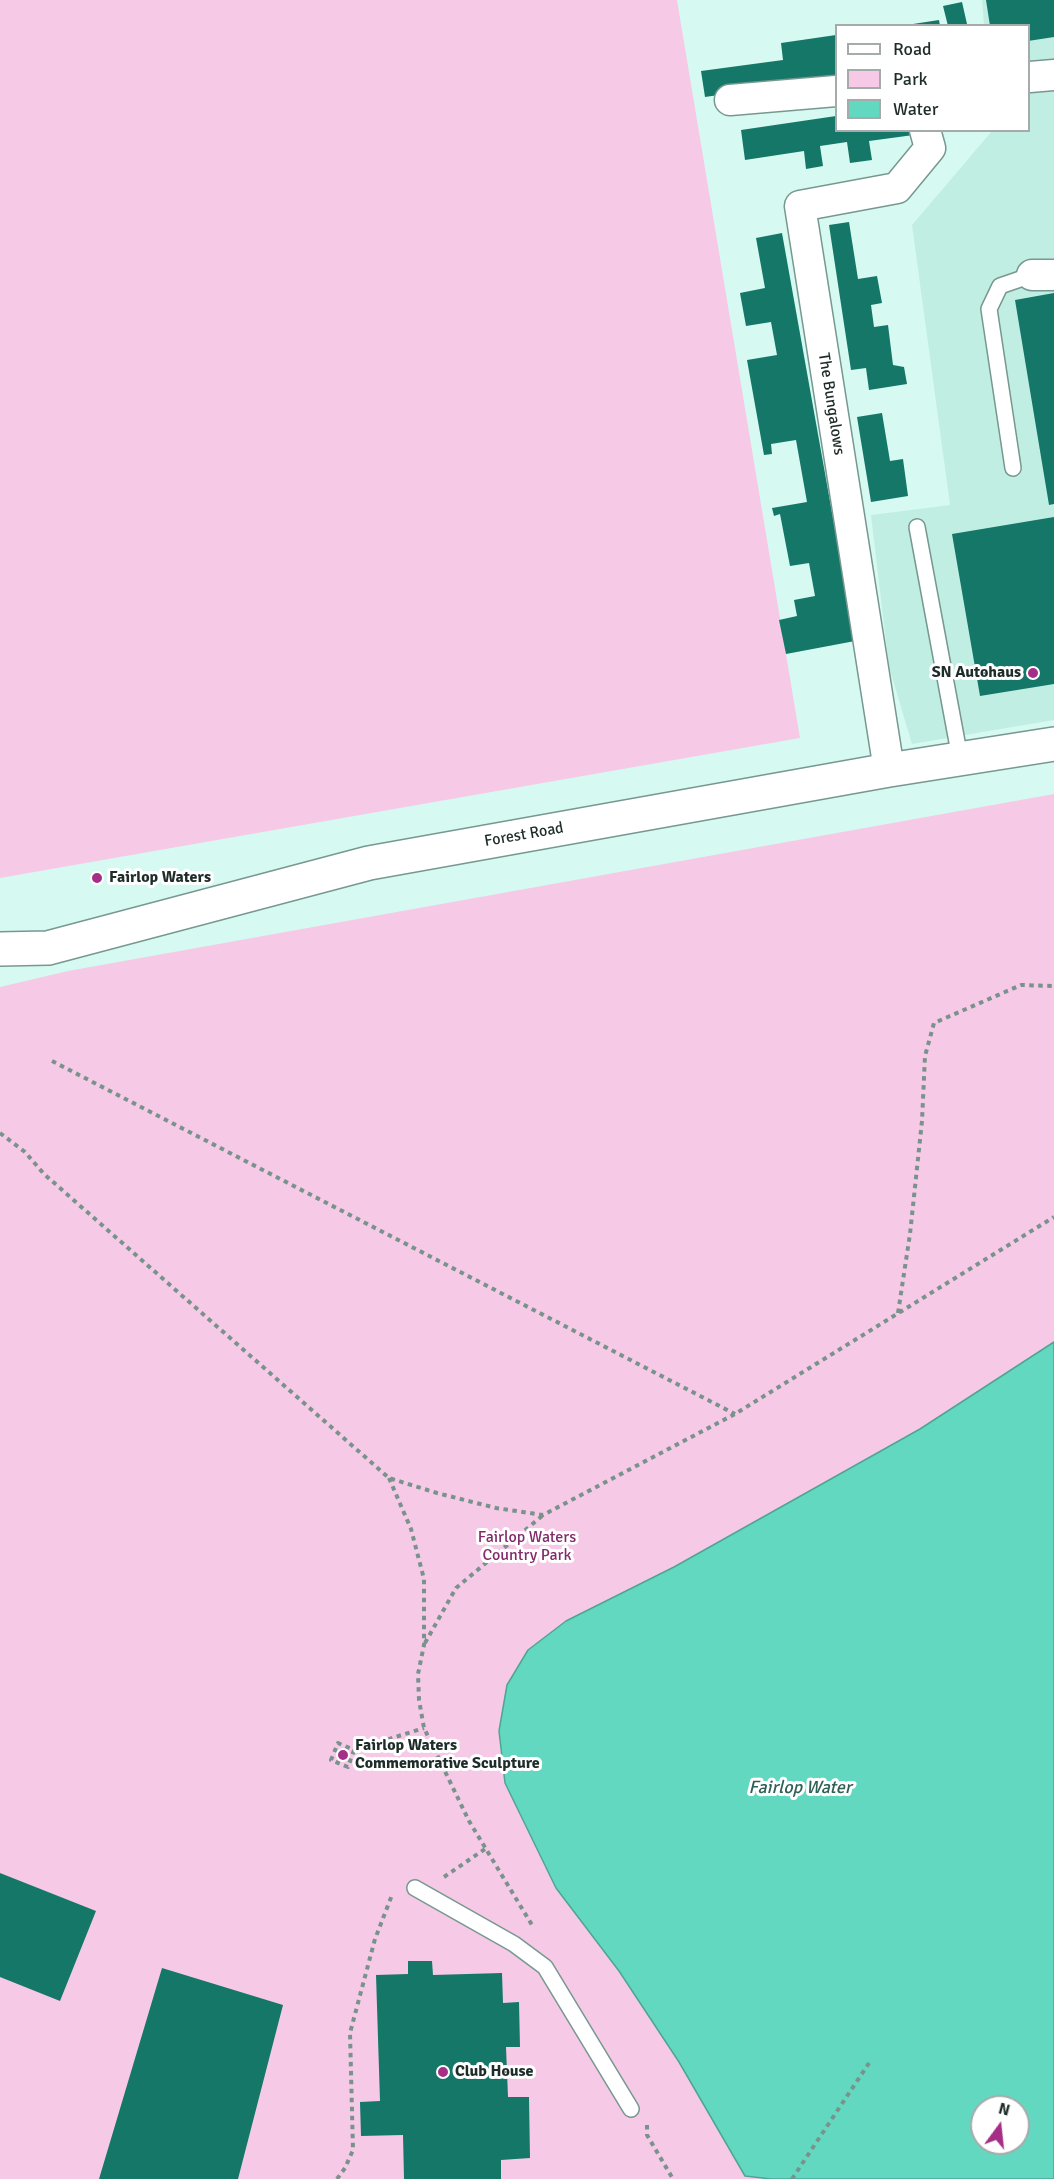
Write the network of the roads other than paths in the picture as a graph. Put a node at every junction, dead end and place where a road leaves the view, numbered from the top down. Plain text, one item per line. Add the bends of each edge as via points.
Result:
1 (835, 91) edge
2 (730, 100) dead end
3 (926, 132) edge
4 (1043, 275) edge
5 (1013, 468) dead end
6 (917, 526) dead end
7 (1054, 744) edge
8 (960, 758) junction
9 (889, 770) junction
10 (0, 949) edge
11 (415, 1888) dead end
12 (631, 2109) dead end

1 - 2 street
3 - 9 street, The Bungalows via 930,148 897,188 800,206
4 - 5 lane via 1000,286 989,309
6 - 8 lane
7 - 8 street, Forest Road
8 - 9 street, Forest Road
9 - 10 street, Forest Road via 369,863 48,948
11 - 12 lane via 513,1944 544,1967

